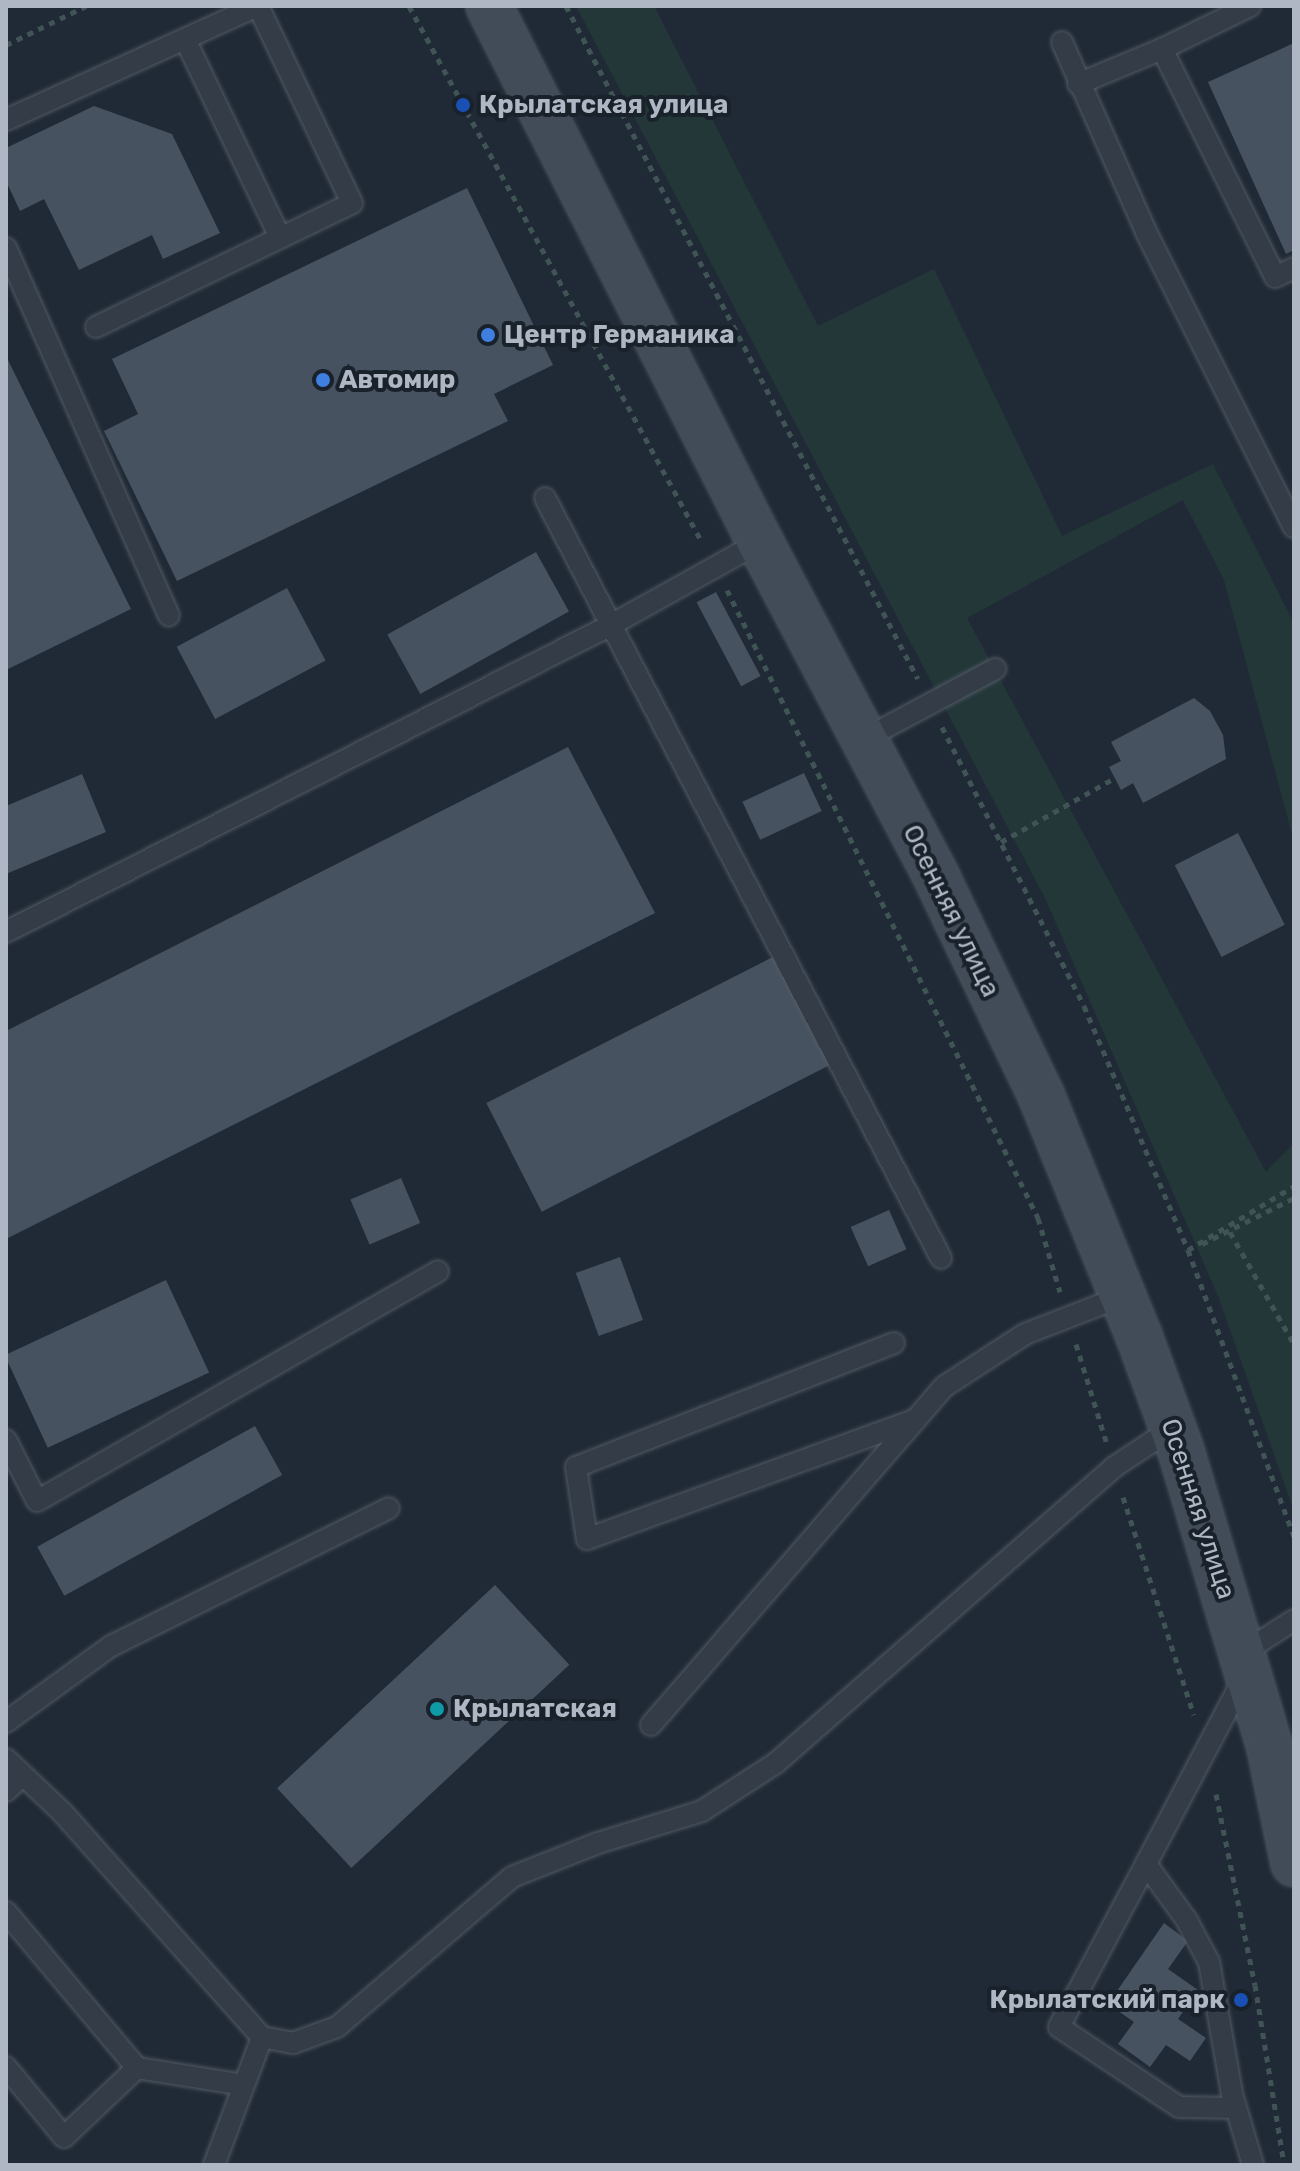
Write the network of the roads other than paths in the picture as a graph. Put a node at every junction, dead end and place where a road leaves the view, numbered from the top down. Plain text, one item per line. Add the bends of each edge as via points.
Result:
1 (258, 6) edge
2 (489, 6) edge
3 (1250, 6) edge
4 (185, 39) junction
5 (1062, 42) dead end
6 (1162, 49) junction
7 (1078, 84) junction
8 (6, 120) edge
9 (280, 237) junction
10 (6, 248) edge
11 (1294, 268) edge
12 (96, 327) dead end
13 (545, 498) dead end
14 (1294, 527) edge
15 (760, 542) junction
16 (169, 615) dead end
17 (611, 625) junction
18 (995, 669) dead end
19 (864, 739) junction
20 (6, 932) edge
21 (941, 1258) dead end
22 (438, 1271) dead end
23 (1123, 1296) junction
24 (894, 1343) dead end
25 (916, 1419) junction
26 (1173, 1428) junction
27 (6, 1440) edge
28 (389, 1508) dead end
29 (1294, 1620) edge
30 (1246, 1661) junction
31 (6, 1722) edge
32 (651, 1725) dead end
33 (6, 1759) edge
34 (23, 1775) junction
35 (6, 1791) edge
36 (1146, 1864) junction
37 (1294, 1864) edge
38 (6, 1912) edge
39 (262, 2037) junction
40 (6, 2067) edge
41 (137, 2068) junction
42 (244, 2085) junction
43 (1236, 2108) junction
44 (214, 2165) edge
45 (1253, 2165) edge

1 - 4 lane
1 - 9 lane via 352,203
2 - 15 main road, Осенняя улица
3 - 6 lane
4 - 8 lane
4 - 9 lane
5 - 7 lane
6 - 7 lane
6 - 11 lane via 1275,277
7 - 14 lane
9 - 12 lane
10 - 16 lane
13 - 17 lane
15 - 17 lane
15 - 19 main road, Осенняя улица
17 - 20 lane
17 - 21 lane
18 - 19 lane
19 - 23 main road, Осенняя улица via 1041,1095
22 - 27 lane via 37,1501
23 - 25 lane via 1025,1334 945,1386
23 - 26 main road, Осенняя улица
24 - 25 lane via 576,1467 587,1539
25 - 32 lane
26 - 30 main road, Осенняя улица
26 - 39 lane via 1114,1467 776,1763 702,1811 512,1877 337,2027 293,2043
28 - 31 lane via 111,1646
29 - 30 lane
30 - 36 lane
30 - 37 main road, Осенняя улица
33 - 34 lane
34 - 35 lane
34 - 39 lane
36 - 43 lane via 1209,1962
36 - 43 lane via 1059,2027 1179,2107
38 - 41 lane
39 - 42 lane
40 - 41 lane via 64,2137
41 - 42 lane
42 - 44 lane
43 - 45 lane

